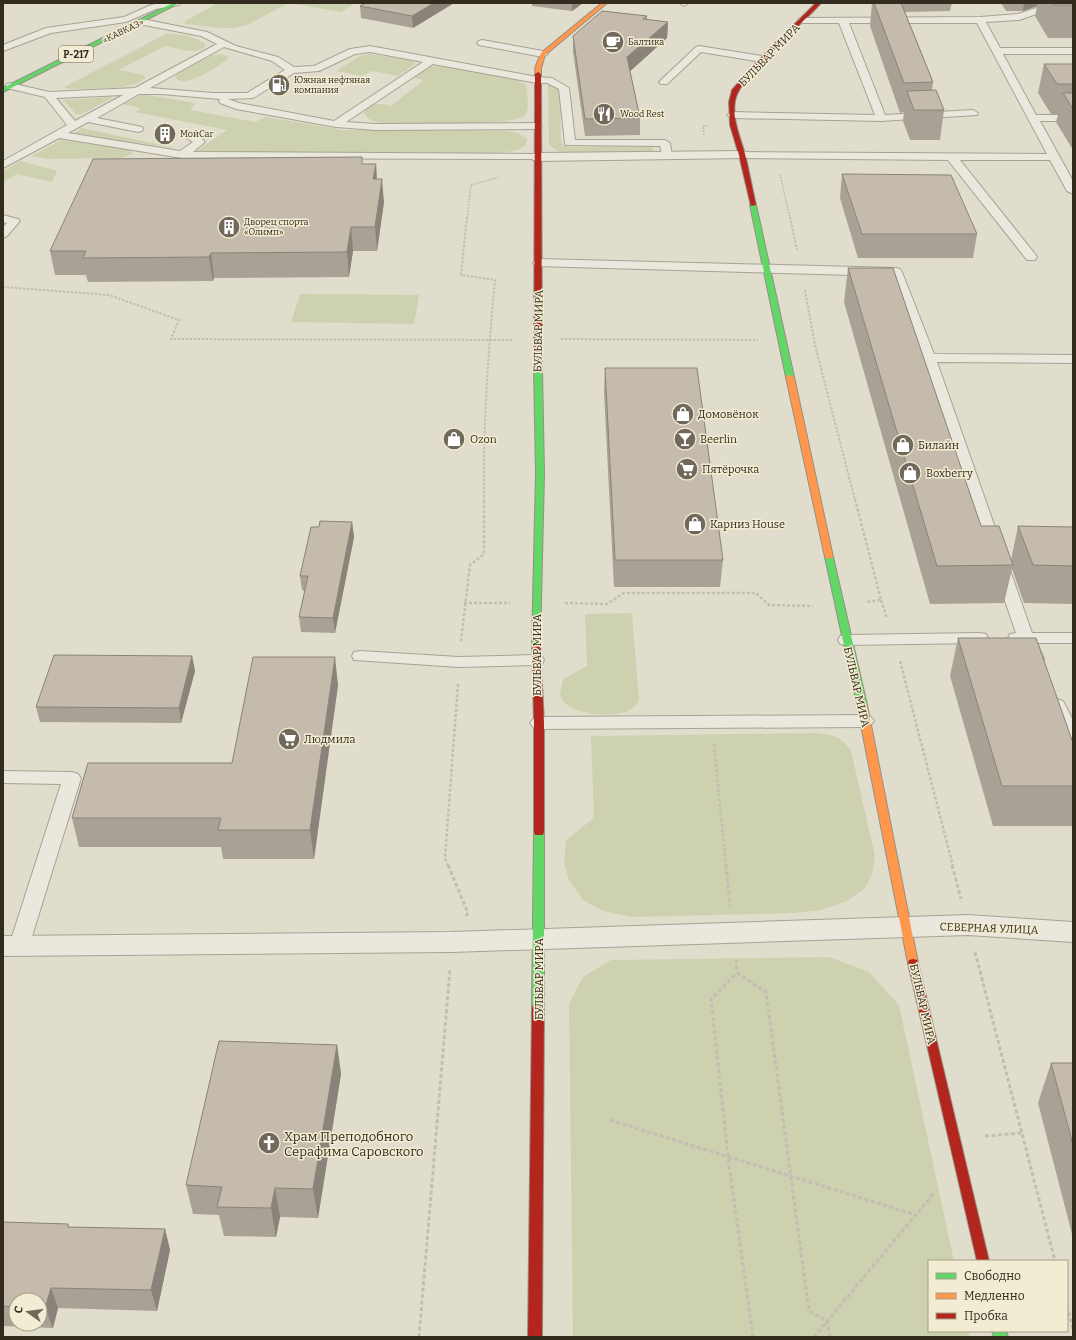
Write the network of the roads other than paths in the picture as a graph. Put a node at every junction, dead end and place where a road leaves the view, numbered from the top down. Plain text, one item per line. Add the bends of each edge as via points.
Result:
1 (177, 3) edge
2 (605, 3) edge
3 (819, 3) edge
4 (1060, 3) edge
5 (803, 20) junction
6 (843, 20) junction
7 (980, 20) junction
8 (142, 22) junction
9 (482, 43) dead end
10 (223, 44) junction
11 (3, 48) edge
12 (997, 51) junction
13 (1073, 51) edge
14 (543, 54) junction
15 (762, 59) junction
16 (432, 60) junction
17 (292, 70) junction
18 (537, 80) junction
19 (664, 82) dead end
20 (7, 88) edge
21 (138, 91) junction
22 (49, 94) junction
23 (213, 96) junction
24 (973, 113) dead end
25 (732, 115) junction
26 (881, 118) junction
27 (1032, 118) junction
28 (1073, 118) edge
29 (87, 119) junction
30 (336, 124) junction
31 (537, 126) junction
32 (74, 127) junction
33 (138, 129) dead end
34 (59, 135) junction
35 (192, 138) dead end
36 (182, 155) junction
37 (742, 155) junction
38 (667, 156) junction
39 (951, 156) junction
40 (538, 157) junction
41 (1054, 157) junction
42 (3, 165) edge
43 (1073, 191) edge
44 (3, 218) edge
45 (3, 234) edge
46 (1031, 257) dead end
47 (539, 263) junction
48 (767, 270) junction
49 (928, 358) junction
50 (1073, 359) edge
51 (1026, 638) junction
52 (1073, 638) edge
53 (846, 640) junction
54 (360, 656) dead end
55 (536, 660) junction
56 (865, 721) junction
57 (539, 723) junction
58 (1073, 739) edge
59 (3, 777) edge
60 (905, 927) junction
61 (1073, 932) edge
62 (539, 939) junction
63 (11, 946) edge
64 (983, 1260) edge
65 (535, 1337) edge

1 - 8 main road, «КАВКАЗ» / Р-217
1 - 11 lane via 154,7 126,19 49,30
2 - 14 main road
3 - 5 main road, БУЛЬВАР МИРА
4 - 7 lane via 1019,17
5 - 6 lane
5 - 15 main road, БУЛЬВАР МИРА
6 - 7 lane
6 - 26 lane
7 - 12 lane
8 - 10 lane via 204,34
8 - 20 main road, «КАВКАЗ» / Р-217
9 - 14 lane
10 - 17 lane via 275,58
10 - 21 lane
12 - 13 lane
12 - 27 lane
14 - 18 main road, БУЛЬВАР МИРА
15 - 19 lane via 699,50
15 - 25 main road, БУЛЬВАР МИРА via 735,90
16 - 17 lane via 360,49 316,69
16 - 18 lane
16 - 30 lane
17 - 23 lane via 249,96
18 - 31 main road, БУЛЬВАР МИРА
18 - 38 lane via 549,80 564,88 570,143 665,143
20 - 22 lane
21 - 22 lane
21 - 23 lane
21 - 29 lane
22 - 32 lane
23 - 30 lane via 236,106
24 - 26 lane
25 - 26 lane
25 - 37 main road, БУЛЬВАР МИРА
27 - 28 lane
27 - 41 lane
29 - 32 lane
29 - 33 lane
30 - 31 lane via 376,127
31 - 40 main road, БУЛЬВАР МИРА
32 - 34 lane
34 - 36 lane
34 - 42 lane
35 - 36 lane via 200,142
36 - 40 lane
37 - 38 street
37 - 39 lane
37 - 48 main road, БУЛЬВАР МИРА
38 - 40 street
39 - 41 lane
39 - 46 lane
40 - 47 main road, БУЛЬВАР МИРА
41 - 43 lane
44 - 45 lane via 14,220
47 - 48 lane
47 - 55 main road, БУЛЬВАР МИРА via 536,339 540,474
48 - 49 lane via 896,272
48 - 53 main road, БУЛЬВАР МИРА
49 - 50 lane
49 - 51 lane
51 - 52 lane
51 - 53 lane
51 - 58 lane
53 - 56 main road, БУЛЬВАР МИРА
54 - 55 lane via 459,662
55 - 57 main road, БУЛЬВАР МИРА
56 - 57 lane
56 - 60 main road, БУЛЬВАР МИРА
57 - 62 main road, БУЛЬВАР МИРА
59 - 63 lane via 72,778
60 - 61 street, СЕВЕРНАЯ УЛИЦА via 968,925
60 - 62 street, СЕВЕРНАЯ УЛИЦА
60 - 64 main road, БУЛЬВАР МИРА
62 - 63 street, СЕВЕРНАЯ УЛИЦА
62 - 65 main road, БУЛЬВАР МИРА

